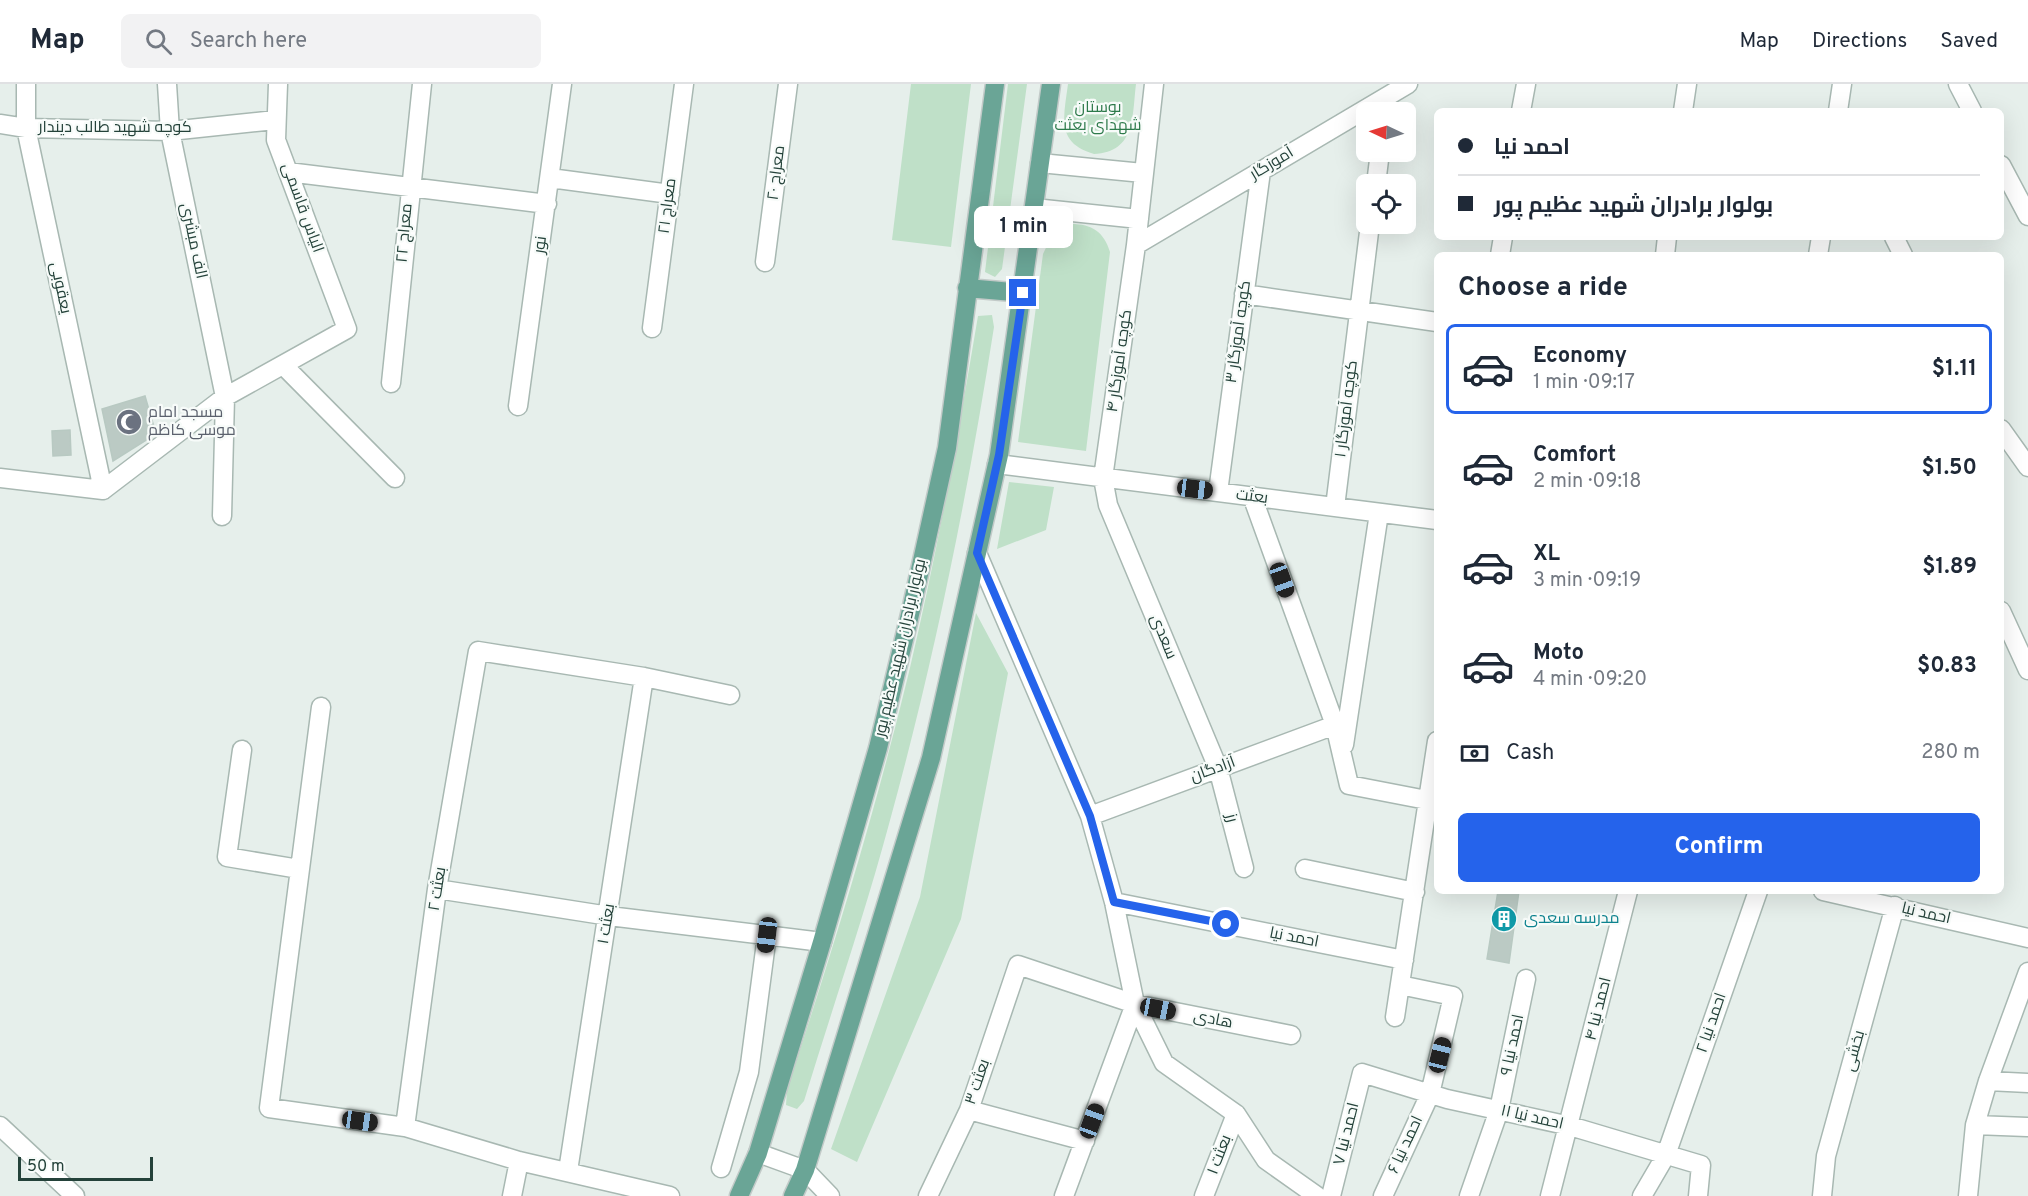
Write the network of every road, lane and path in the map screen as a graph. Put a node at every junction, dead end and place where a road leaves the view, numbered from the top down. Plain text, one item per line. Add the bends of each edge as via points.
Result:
1 (26, 84) edge
2 (166, 84) edge
3 (278, 84) edge
4 (422, 84) edge
5 (562, 84) edge
6 (684, 84) edge
7 (788, 84) edge
8 (995, 84) edge
9 (1051, 84) edge
10 (1154, 84) edge
11 (1408, 84) edge
12 (1526, 84) edge
13 (1687, 84) edge
14 (1842, 84) edge
15 (1958, 84) edge
16 (1389, 102) edge
17 (1522, 108) edge
18 (1683, 108) edge
19 (1838, 108) edge
20 (1970, 108) edge
21 (275, 120) junction
22 (1356, 120) edge
23 (0, 124) edge
24 (26, 128) junction
25 (170, 131) junction
26 (1040, 163) junction
27 (1261, 171) junction
28 (2004, 171) edge
29 (288, 172) junction
30 (1143, 173) junction
31 (550, 178) junction
32 (409, 187) junction
33 (670, 194) junction
34 (547, 204) junction
35 (1034, 208) junction
36 (2028, 216) edge
37 (1139, 219) junction
38 (1369, 234) edge
39 (1136, 245) junction
40 (765, 262) dead end
41 (967, 288) junction
42 (1023, 293) junction
43 (1244, 294) junction
44 (1359, 311) junction
45 (1434, 322) edge
46 (652, 328) dead end
47 (283, 365) junction
48 (391, 383) dead end
49 (225, 397) junction
50 (518, 406) dead end
51 (2004, 433) edge
52 (997, 464) junction
53 (2028, 467) edge
54 (0, 478) edge
55 (395, 478) dead end
56 (1103, 478) junction
57 (103, 490) junction
58 (1218, 492) junction
59 (1252, 496) junction
60 (1108, 505) joint
61 (1335, 507) junction
62 (1379, 513) junction
63 (222, 516) dead end
64 (1434, 520) edge
65 (977, 553) junction
66 (2004, 622) edge
67 (2028, 670) edge
68 (644, 677) junction
69 (730, 695) dead end
70 (321, 706) dead end
71 (1335, 725) junction
72 (242, 750) dead end
73 (1342, 757) junction
74 (1218, 768) junction
75 (1434, 786) edge
76 (1433, 801) edge
77 (1090, 816) junction
78 (1244, 868) dead end
79 (299, 869) junction
80 (1305, 869) dead end
81 (437, 888) junction
82 (1415, 892) junction
83 (1627, 894) edge
84 (1757, 894) edge
85 (1837, 894) edge
86 (1114, 902) junction
87 (1895, 906) junction
88 (609, 916) junction
89 (767, 935) junction
90 (2028, 938) edge
91 (822, 942) junction
92 (1404, 960) junction
93 (1018, 964) joint
94 (2028, 972) edge
95 (1526, 979) dead end
96 (1400, 985) junction
97 (1136, 1004) junction
98 (1395, 1017) dead end
99 (1292, 1035) dead end
100 (1362, 1073) joint
101 (1988, 1081) junction
102 (2028, 1083) edge
103 (1430, 1094) junction
104 (969, 1110) junction
105 (1499, 1110) junction
106 (1236, 1114) junction
107 (1976, 1125) junction
108 (0, 1126) edge
109 (1570, 1126) junction
110 (405, 1127) junction
111 (2027, 1127) edge
112 (1085, 1141) junction
113 (758, 1153) junction
114 (1666, 1155) junction
115 (519, 1161) junction
116 (722, 1168) dead end
117 (805, 1170) junction
118 (568, 1171) junction
119 (75, 1196) edge
120 (512, 1196) edge
121 (670, 1196) edge
122 (739, 1196) edge
123 (793, 1196) edge
124 (830, 1196) edge
125 (928, 1196) edge
126 (1065, 1196) edge
127 (1204, 1196) edge
128 (1317, 1196) edge
129 (1331, 1196) edge
130 (1383, 1196) edge
131 (1469, 1196) edge
132 (1550, 1196) edge
133 (1642, 1196) edge
134 (1698, 1196) edge
135 (1822, 1196) edge
136 (1968, 1196) edge

1 - 24 street, یعقوبی
2 - 25 street, الف مبشری
3 - 21 street, الیاس قاسمی
4 - 32 street, معراج ۲۲
5 - 31 street, نور
6 - 33 street, معراج ۲۱
7 - 40 street, معراج ۲۰
8 - 41 main road, بولوار برادران شهید عظیم‌ پور
9 - 26 main road
10 - 30 street, کوچه آموزگار ۴
11 - 16 street, آموزگار
12 - 17 street
13 - 18 street
14 - 19 street
15 - 20 street
21 - 25 street, کوچه شهید طالب دیندار
21 - 29 street, الیاس قاسمی via 276,140
22 - 27 street, آموزگار
23 - 24 street, کوچه شهید طالب دیندار
24 - 25 street, کوچه شهید طالب دیندار
24 - 57 street, یعقوبی
25 - 49 street, الف مبشری
26 - 30 street
26 - 35 main road
27 - 39 street, آموزگار
27 - 43 street, کوچه آموزگار ۳
28 - 36 street
29 - 32 street
29 - 47 street, الیاس قاسمی via 347,329
30 - 37 street, کوچه آموزگار ۴
31 - 33 street
31 - 34 street, نور
32 - 34 street
32 - 48 street, معراج ۲۲
33 - 46 street, معراج ۲۱
34 - 50 street, نور
35 - 37 street
35 - 42 main road
37 - 39 street, کوچه آموزگار ۴
38 - 44 street, کوچه آموزگار ۱
39 - 56 street, کوچه آموزگار ۴
41 - 42 main road
41 - 91 main road, بولوار برادران شهید عظیم‌ پور via 947,448 878,748
42 - 52 main road
43 - 44 street
43 - 58 street, کوچه آموزگار ۳
44 - 45 street
44 - 61 street, کوچه آموزگار ۱
47 - 49 street
47 - 55 street
49 - 57 street
49 - 63 street, الف مبشری
51 - 53 street
52 - 56 street, بعثت
52 - 65 main road
54 - 57 street
56 - 58 street, بعثت
56 - 60 street, کوچه آموزگار ۴
58 - 59 street, بعثت
59 - 61 street, بعثت
59 - 71 street
60 - 74 street, سعدی
61 - 62 street, بعثت
62 - 64 street, بعثت
62 - 73 street
65 - 77 street
65 - 117 main road via 931,758
66 - 67 street
68 - 69 street
68 - 81 street, بعثت ۲ via 478,651
68 - 88 street, بعثت ۱
70 - 79 street
71 - 73 street
71 - 74 street, آزادگان
72 - 79 street via 227,857
73 - 76 street via 1349,785
74 - 77 street, آزادگان
74 - 78 street, رز
75 - 76 street
76 - 82 street
77 - 86 street
79 - 110 street via 269,1108
80 - 82 street
81 - 88 street
81 - 110 street, بعثت ۲
82 - 92 street
83 - 109 street, احمد نیا ۴
84 - 114 street, احمد نیا ۲
85 - 87 street, احمد نیا
86 - 92 street, احمد نیا
86 - 97 street
87 - 90 street, احمد نیا
87 - 135 street, بخشی via 1826,1156
88 - 89 street
88 - 118 street, بعثت ۱
89 - 91 street
89 - 116 street via 750,1072
91 - 113 main road, بولوار برادران شهید عظیم‌ پور
92 - 96 street
93 - 97 street, هادی
93 - 104 street, بعثت ۳
94 - 101 street
95 - 105 street, احمد نیا ۹
96 - 98 street
96 - 103 street, احمد نیا ۶ via 1454,996
97 - 99 street, هادی
97 - 106 street via 1164,1063
97 - 112 street
100 - 103 street, احمد نیا ۱۱
100 - 129 street, احمد نیا ۷
101 - 102 street
101 - 107 street
103 - 105 street, احمد نیا ۱۱
103 - 130 street, احمد نیا ۶
104 - 112 street
104 - 125 street, بعثت ۳
105 - 109 street, احمد نیا ۱۱
105 - 131 street, احمد نیا ۹
106 - 127 street, بعثت ۱
106 - 128 street via 1266,1160
107 - 111 street
107 - 136 street
108 - 119 street
109 - 114 street, احمد نیا ۱۱
109 - 132 street, احمد نیا ۴
110 - 115 street
112 - 126 street
113 - 117 street
113 - 122 main road, بولوار برادران شهید عظیم‌ پور
114 - 133 street, احمد نیا ۲
114 - 134 street, احمد نیا ۱۱ via 1701,1165
115 - 118 street
115 - 120 street
117 - 123 main road
117 - 124 street
118 - 121 street

